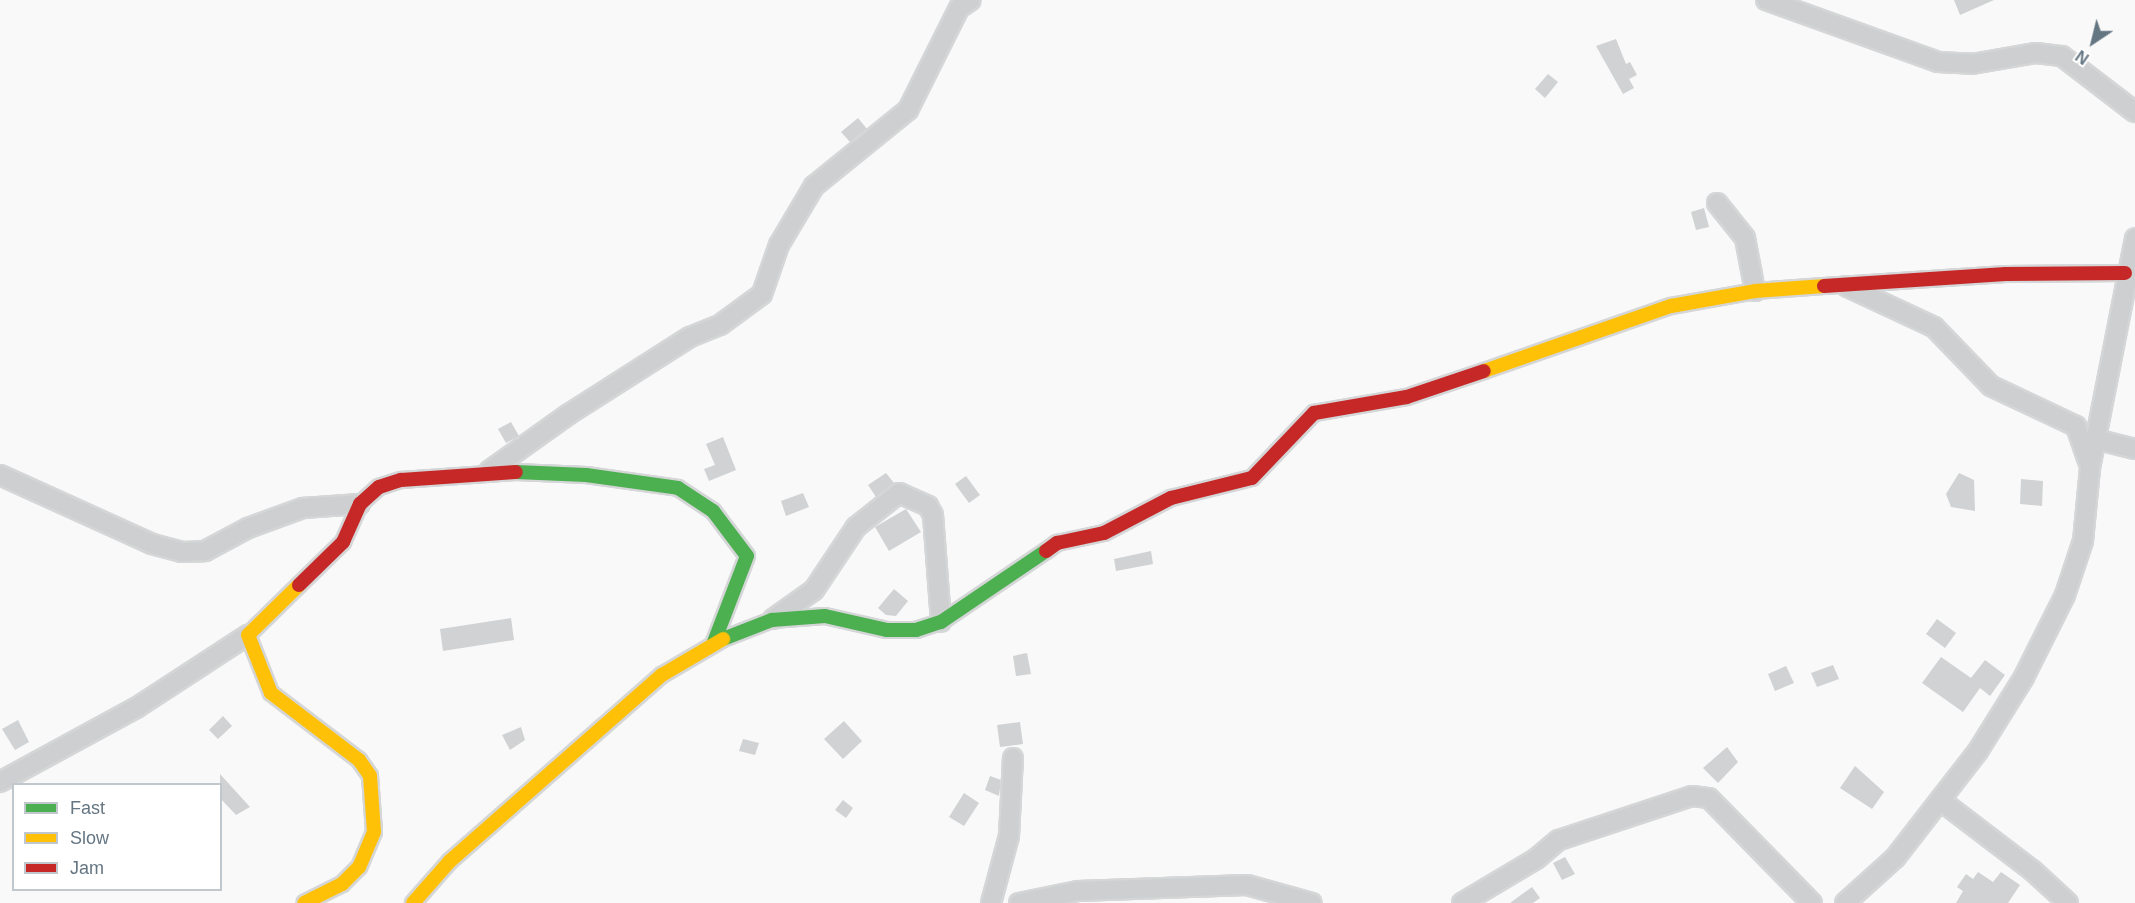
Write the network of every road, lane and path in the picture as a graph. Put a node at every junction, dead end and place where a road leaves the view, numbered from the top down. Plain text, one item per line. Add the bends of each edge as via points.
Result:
1 (971, 0) edge
2 (1766, 0) edge
3 (2135, 112) edge
4 (1717, 203) dead end
5 (2135, 238) edge
6 (2125, 273) junction
7 (1842, 284) junction
8 (1755, 291) junction
9 (2095, 439) junction
10 (2135, 449) edge
11 (2090, 468) junction
12 (489, 471) junction
13 (0, 475) edge
14 (360, 504) junction
15 (772, 620) junction
16 (941, 622) junction
17 (248, 635) junction
18 (714, 642) junction
19 (1013, 758) dead end
20 (0, 782) edge
21 (1940, 800) junction
22 (304, 903) edge
23 (413, 903) edge
24 (991, 903) edge
25 (1019, 903) edge
26 (1312, 903) edge
27 (1462, 903) edge
28 (1812, 903) edge
29 (1845, 903) edge
30 (2068, 903) edge

1 - 12 street via 959,8 908,110 814,186 779,245 762,294 720,325 690,337 569,414
2 - 3 street via 1938,62 1972,64 2036,53 2062,56
4 - 8 street via 1745,238
5 - 6 street
6 - 7 street via 2006,274
6 - 9 street
7 - 8 street
7 - 11 street via 1934,327 1991,386 2076,426
8 - 16 street via 1671,306 1407,397 1314,413 1252,478 1171,498 1104,532 1058,543
9 - 10 street
9 - 11 street
11 - 21 street via 2083,540 2065,595 2024,676 1978,751
12 - 14 street via 401,480 379,487
12 - 18 street via 651,481 678,488 702,502 747,556
13 - 14 street via 142,540 182,552 205,551 248,528 303,508
14 - 17 street via 343,542
15 - 16 street via 825,616 887,630 915,630
15 - 16 street via 814,590 845,539 899,493 928,506 933,515
15 - 18 street
17 - 20 street via 136,708
17 - 22 street via 271,693 359,760 370,776 374,832 359,867 342,884
18 - 23 street via 662,675 450,861
19 - 24 street via 1009,836
21 - 29 street via 1895,858
21 - 30 street via 2032,870
25 - 26 street via 1078,891 1248,885
27 - 28 street via 1536,860 1559,840 1692,796 1709,798

